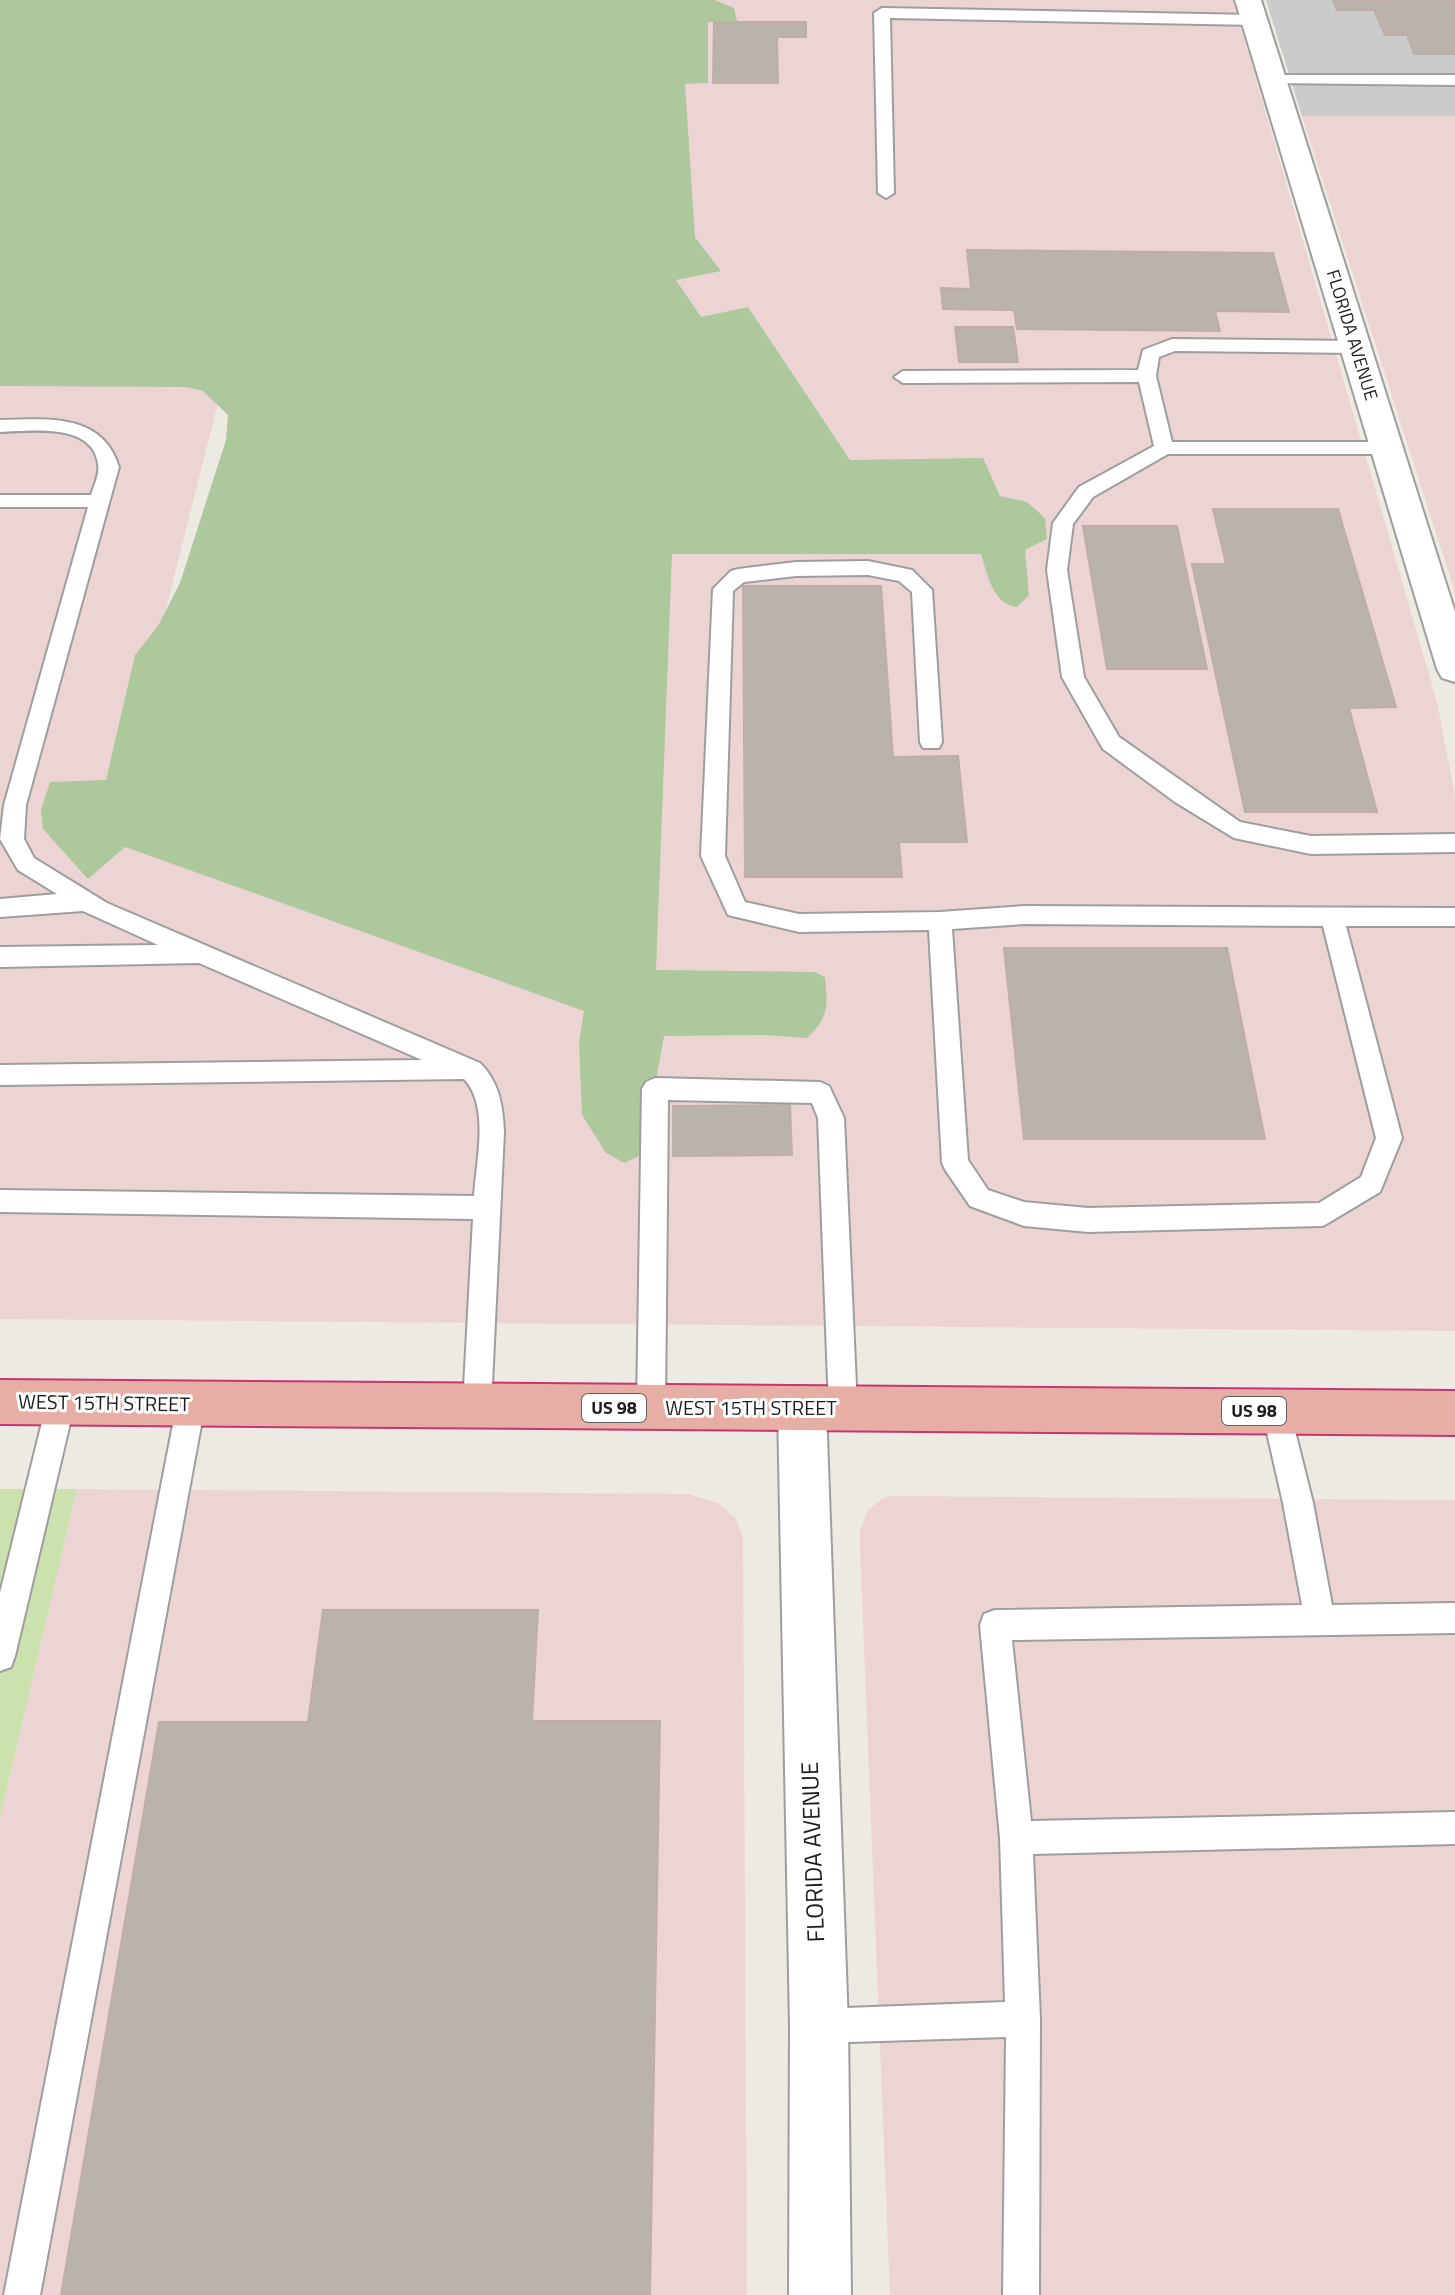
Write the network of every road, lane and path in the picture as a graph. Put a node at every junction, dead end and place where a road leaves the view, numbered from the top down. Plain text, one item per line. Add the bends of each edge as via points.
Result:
1 (1251, 10) edge
2 (1273, 80) junction
3 (1455, 80) edge
4 (886, 193) dead end
5 (1355, 347) junction
6 (1147, 376) junction
7 (903, 377) dead end
8 (0, 426) edge
9 (1164, 448) junction
10 (1387, 448) junction
11 (0, 501) edge
12 (99, 501) junction
13 (1455, 669) edge
14 (931, 742) dead end
15 (8, 807) edge
16 (1455, 843) edge
17 (89, 901) junction
18 (0, 908) edge
19 (1332, 916) junction
20 (1455, 917) edge
21 (940, 921) junction
22 (207, 954) junction
23 (0, 957) edge
24 (471, 1070) junction
25 (0, 1075) edge
26 (0, 1201) edge
27 (485, 1208) junction
28 (0, 1402) edge
29 (61, 1402) junction
30 (191, 1404) junction
31 (477, 1406) junction
32 (651, 1408) junction
33 (822, 1408) junction
34 (1276, 1411) junction
35 (1455, 1413) edge
36 (1455, 1618) edge
37 (1320, 1620) junction
38 (0, 1656) edge
39 (1455, 1828) edge
40 (1016, 1838) junction
41 (1023, 2019) junction
42 (819, 2026) junction
43 (22, 2295) edge
44 (820, 2295) edge
45 (1021, 2295) edge

1 - 2 street, FLORIDA AVENUE
1 - 4 lane via 882,13
2 - 3 lane
2 - 5 street, FLORIDA AVENUE
5 - 6 lane via 1172,345 1150,354
5 - 10 street, FLORIDA AVENUE
6 - 7 lane
6 - 9 lane
8 - 12 lane via 56,427 84,434 103,448 109,467
9 - 10 lane
9 - 16 lane via 1086,492 1063,523 1057,570 1073,677 1111,743 1234,829 1311,845
10 - 13 street, FLORIDA AVENUE
11 - 12 lane
12 - 15 lane
14 - 21 lane via 922,590 905,575 868,568 796,569 738,576 723,589 713,856 736,909 799,923
15 - 17 lane via 12,839 26,864
17 - 18 lane
17 - 22 lane
19 - 20 lane
19 - 21 lane via 1024,915
19 - 21 lane via 1389,1138 1371,1184 1323,1214 1088,1220 1024,1214 979,1198 955,1163
22 - 23 lane
22 - 24 lane
24 - 25 lane
24 - 27 lane via 482,1080 490,1102
26 - 27 lane
27 - 31 lane
28 - 29 highway, WEST 15TH STREET / US 98
29 - 30 highway, WEST 15TH STREET / US 98
29 - 38 lane
30 - 31 highway, WEST 15TH STREET / US 98
30 - 43 lane
31 - 32 highway, WEST 15TH STREET / US 98
32 - 33 highway, WEST 15TH STREET / US 98
32 - 33 lane via 655,1089 820,1093 831,1118
33 - 34 highway, WEST 15TH STREET / US 98
33 - 42 street, FLORIDA AVENUE
34 - 35 highway, WEST 15TH STREET / US 98
34 - 37 lane
36 - 37 lane
37 - 40 lane via 995,1625
39 - 40 lane
40 - 41 lane
41 - 42 lane
41 - 45 lane
42 - 44 street, FLORIDA AVENUE

